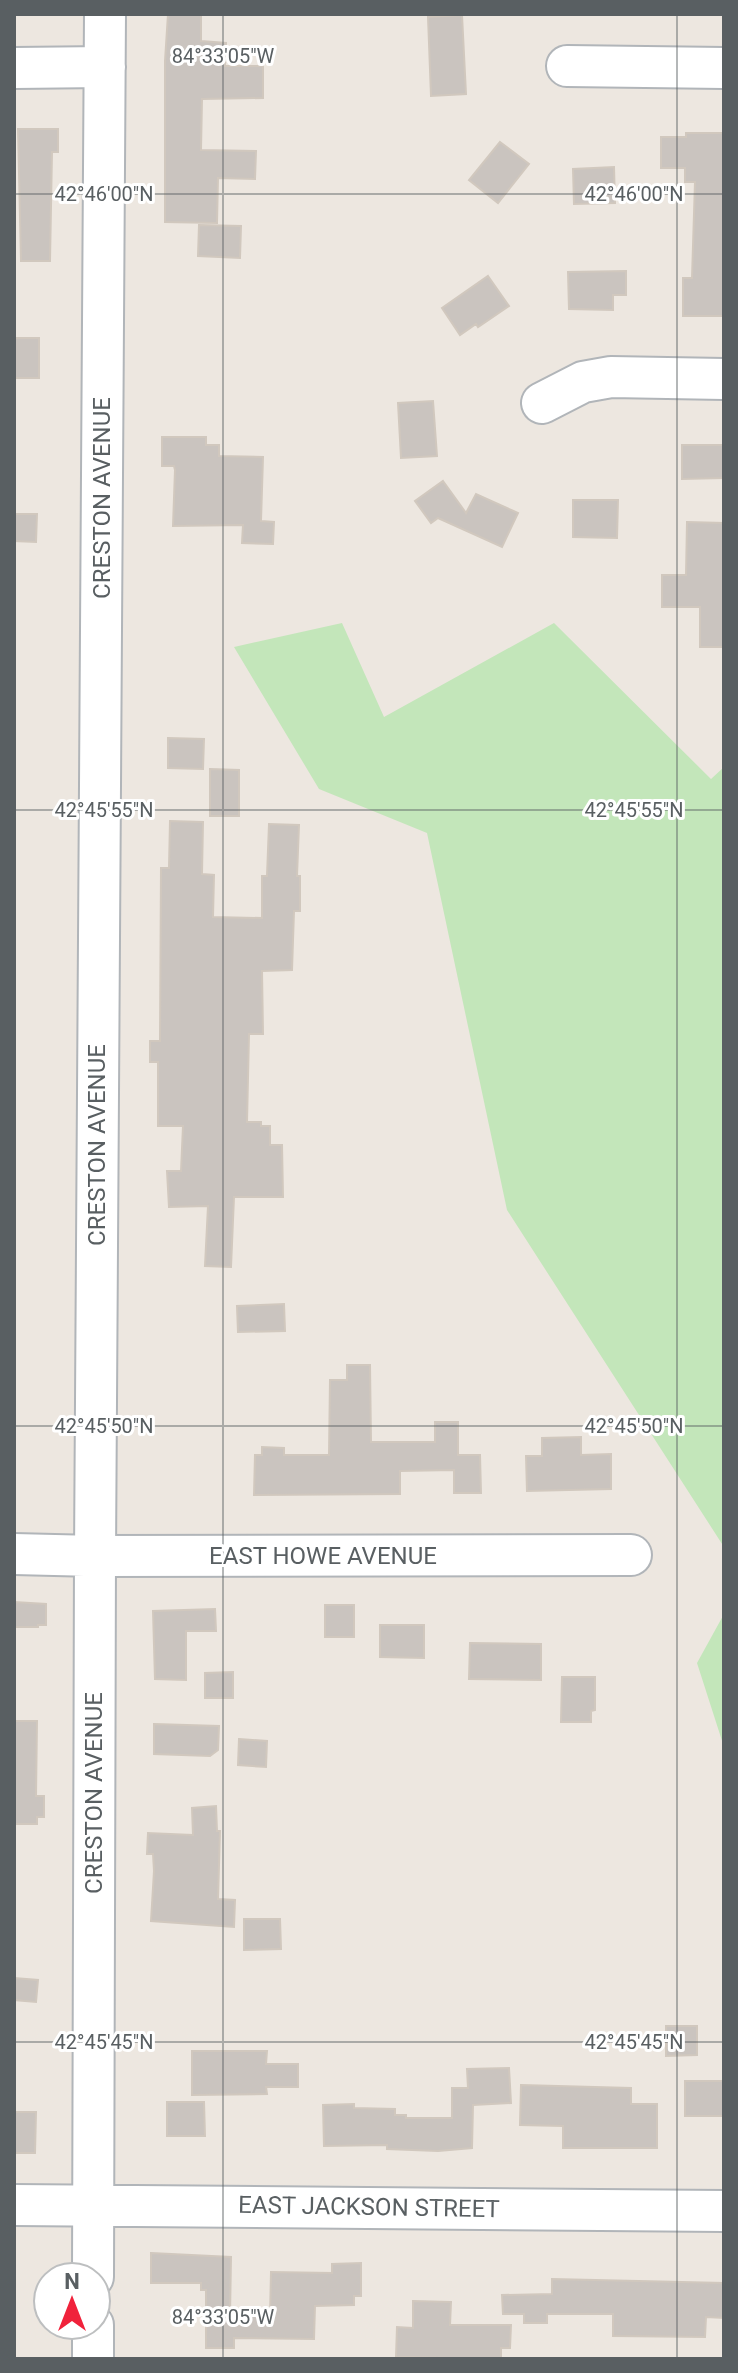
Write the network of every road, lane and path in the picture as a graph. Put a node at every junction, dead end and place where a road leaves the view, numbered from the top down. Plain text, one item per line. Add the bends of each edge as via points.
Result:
1 (105, 14) edge
2 (567, 66) dead end
3 (105, 67) junction
4 (14, 68) edge
5 (724, 68) edge
6 (724, 379) edge
7 (542, 403) dead end
8 (14, 1554) edge
9 (631, 1555) dead end
10 (95, 1556) junction
11 (14, 2205) edge
12 (93, 2205) junction
13 (724, 2211) edge
14 (93, 2261) edge

1 - 3 street, CRESTON AVENUE
2 - 5 street
3 - 4 street
3 - 10 street, CRESTON AVENUE
6 - 7 street via 611,377 583,382
8 - 10 street, EAST HOWE AVENUE
9 - 10 street, EAST HOWE AVENUE
10 - 12 street, CRESTON AVENUE
11 - 12 street, EAST JACKSON STREET
12 - 13 street, EAST JACKSON STREET
12 - 14 street, CRESTON AVENUE

